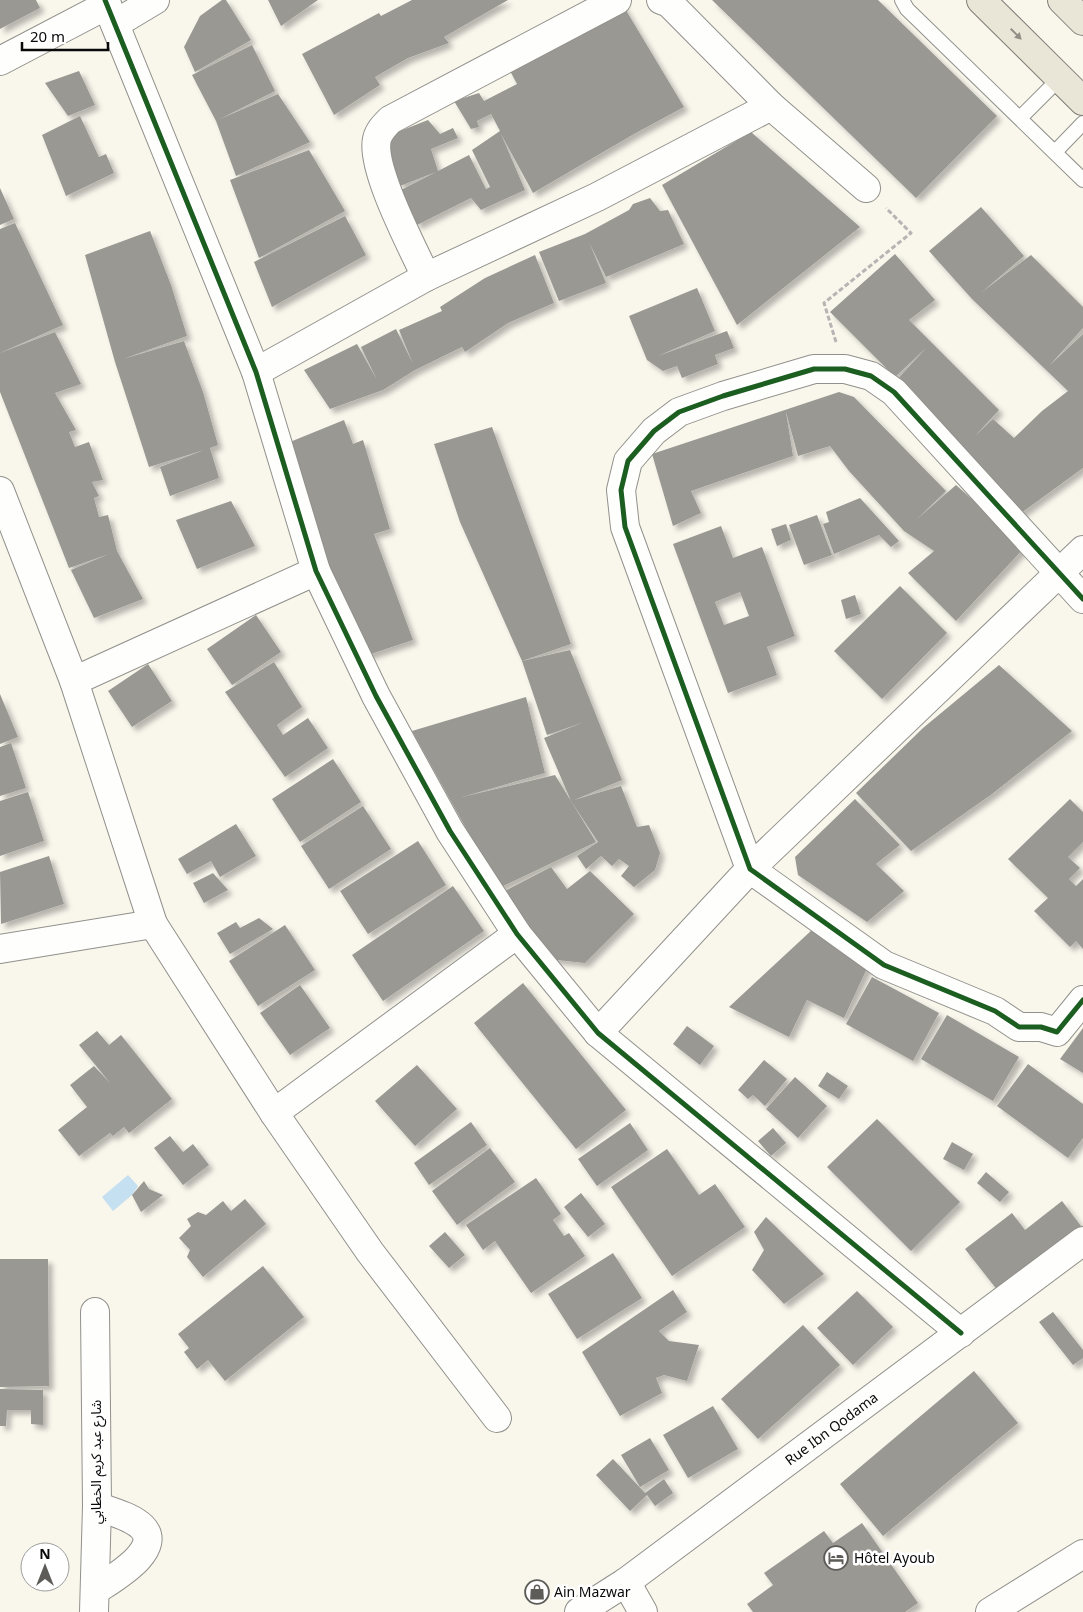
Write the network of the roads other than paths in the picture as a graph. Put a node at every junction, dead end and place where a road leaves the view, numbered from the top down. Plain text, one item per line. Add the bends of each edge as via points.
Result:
1 (155, 0) edge
2 (617, 0) edge
3 (660, 0) edge
4 (902, 0) edge
5 (981, 0) edge
6 (1062, 0) edge
7 (109, 10) edge
8 (1083, 21) edge
9 (0, 61) edge
10 (1060, 78) junction
11 (1083, 101) edge
12 (771, 106) junction
13 (1020, 118) junction
14 (1083, 123) edge
15 (1055, 152) junction
16 (1083, 180) edge
17 (866, 188) road end
18 (426, 277) junction
19 (256, 372) junction
20 (0, 491) edge
21 (1083, 550) edge
22 (316, 571) junction
23 (1058, 572) junction
24 (1083, 599) edge
25 (74, 682) junction
26 (750, 869) junction
27 (153, 924) junction
28 (517, 934) junction
29 (0, 949) edge
30 (1083, 1000) edge
31 (598, 1033) junction
32 (274, 1113) junction
33 (1083, 1241) edge
34 (96, 1312) dead end
35 (961, 1333) junction
36 (497, 1418) dead end
37 (97, 1506) junction
38 (1083, 1554) edge
39 (626, 1582) junction
40 (95, 1601) edge
41 (579, 1612) edge
42 (643, 1612) edge
43 (990, 1612) edge

1 - 7 street
2 - 18 street via 390,120 381,129 377,140 379,170
3 - 12 street via 668,4
4 - 13 lane via 907,9
5 -> 10 main road
6 - 8 main road
7 - 9 street
7 - 19 street
10 - 11 main road
10 - 13 lane
12 - 17 street
12 - 18 street via 597,197
13 - 15 lane
14 - 15 lane
15 - 16 lane
18 - 19 street
19 - 22 street
20 - 25 street
21 - 23 street
22 - 25 street
22 - 28 street via 376,696 450,831
23 - 24 street
23 - 26 street
23 - 26 street via 894,392 871,376 845,369 814,369 679,412 654,431 628,461 621,490 625,527
25 - 27 street
26 - 30 street via 884,965 995,1011 1019,1027 1041,1027 1057,1032
26 - 31 street
27 - 29 street
27 - 32 street
28 - 31 street
28 - 32 street
31 - 35 street
32 - 36 street via 370,1252
33 - 35 street, Rue Ibn Qodama
34 - 37 street, شارع عبد كريم الخطابي
35 - 39 street, Rue Ibn Qodama
37 - 40 street, شارع عبد كريم الخطابي
37 - 40 street via 143,1528 147,1545 138,1559
38 - 43 street
39 - 41 street, Rue Ibn Qodama
39 - 42 street

